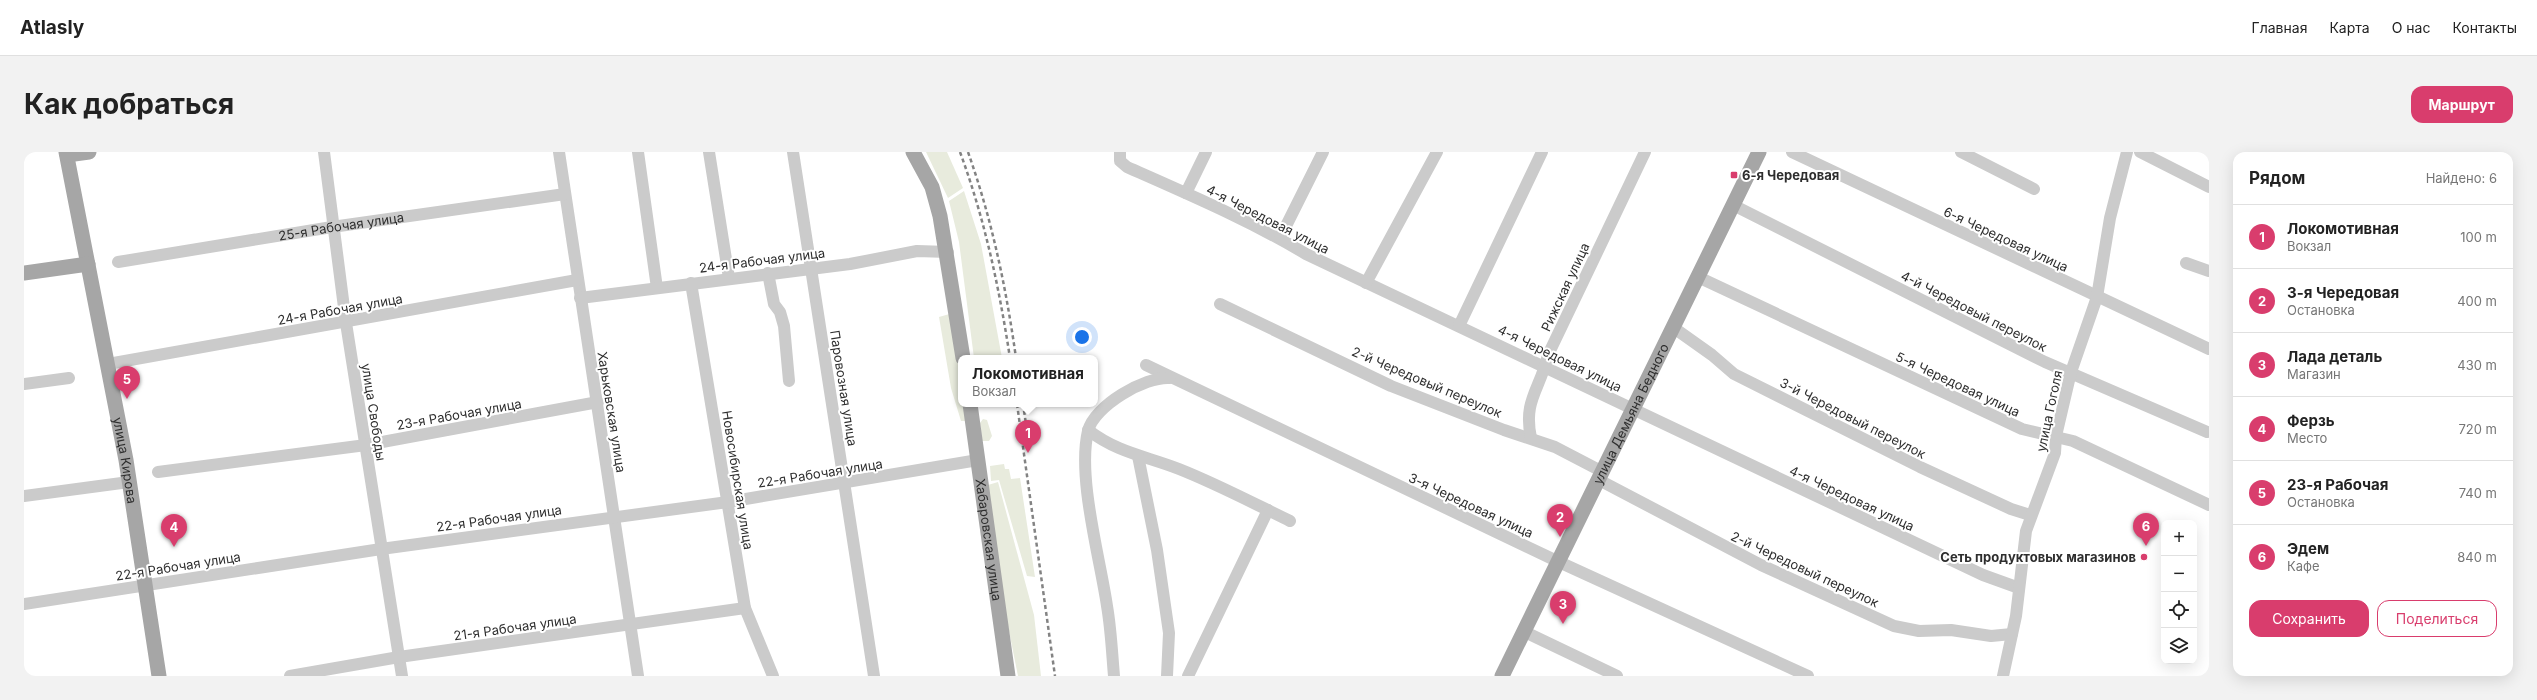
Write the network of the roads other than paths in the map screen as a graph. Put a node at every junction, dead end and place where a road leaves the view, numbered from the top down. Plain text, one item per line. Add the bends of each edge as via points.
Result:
1 (89, 152) edge
2 (324, 152) edge
3 (559, 152) edge
4 (638, 152) edge
5 (709, 152) edge
6 (793, 152) edge
7 (913, 152) edge
8 (1206, 152) edge
9 (1323, 152) edge
10 (1437, 152) edge
11 (1542, 152) edge
12 (1645, 152) edge
13 (1759, 152) edge
14 (1792, 152) edge
15 (1961, 152) edge
16 (2128, 152) edge
17 (2140, 152) edge
18 (1120, 153) edge
19 (66, 154) edge
20 (2209, 187) edge
21 (2034, 189) dead end
22 (1186, 193) junction
23 (565, 194) junction
24 (1733, 205) junction
25 (332, 227) junction
26 (1280, 238) junction
27 (948, 252) junction
28 (118, 262) dead end
29 (2186, 262) dead end
30 (88, 264) junction
31 (811, 268) junction
32 (2209, 271) edge
33 (24, 273) edge
34 (768, 273) junction
35 (1698, 277) junction
36 (728, 278) junction
37 (577, 280) junction
38 (691, 283) junction
39 (1366, 283) junction
40 (657, 288) junction
41 (580, 298) junction
42 (2097, 298) junction
43 (1220, 304) dead end
44 (346, 323) junction
45 (1459, 326) junction
46 (1674, 328) junction
47 (2209, 349) edge
48 (963, 355) edge
49 (108, 364) junction
50 (1146, 365) dead end
51 (1545, 366) junction
52 (2071, 372) junction
53 (69, 378) dead end
54 (1174, 378) junction
55 (789, 381) dead end
56 (24, 384) edge
57 (598, 402) junction
58 (970, 407) edge
59 (1634, 410) junction
60 (1088, 430) junction
61 (2207, 432) dead end
62 (2056, 436) junction
63 (1531, 438) junction
64 (366, 445) junction
65 (1138, 456) junction
66 (978, 460) junction
67 (158, 472) dead end
68 (1601, 476) junction
69 (129, 482) junction
70 (844, 482) junction
71 (24, 496) edge
72 (728, 502) junction
73 (2209, 505) edge
74 (1268, 510) junction
75 (2030, 515) junction
76 (614, 516) junction
77 (1290, 521) dead end
78 (381, 549) junction
79 (1559, 562) junction
80 (146, 585) junction
81 (2019, 588) junction
82 (24, 604) edge
83 (745, 608) junction
84 (630, 625) junction
85 (1525, 632) junction
86 (2012, 634) junction
87 (399, 657) junction
88 (159, 676) edge
89 (290, 676) edge
90 (402, 676) edge
91 (638, 676) edge
92 (773, 676) edge
93 (874, 676) edge
94 (1008, 676) edge
95 (1114, 676) edge
96 (1167, 676) edge
97 (1188, 676) edge
98 (1502, 676) edge
99 (1617, 676) edge
100 (1808, 676) edge
101 (2003, 676) edge

1 - 19 main road
2 - 25 street, улица Свободы
3 - 23 street, Харьковская улица
4 - 40 street
5 - 36 street
6 - 31 street, Паровозная улица
7 - 27 main road via 932,187
8 - 22 street
9 - 26 street
10 - 39 street
11 - 45 street
12 - 51 street, Рижская улица
13 - 24 main road, улица Демьяна Бедного
14 - 42 street, 6-я Чередовая улица
15 - 21 street
16 - 42 street, улица Гоголя via 2110,218
17 - 20 street
18 - 22 street, 4-я Чередовая улица via 1120,162 1127,168
19 - 30 main road, улица Кирова
22 - 26 street, 4-я Чередовая улица
23 - 25 street, 25-я Рабочая улица
23 - 37 street, Харьковская улица
24 - 35 main road, улица Демьяна Бедного
24 - 52 street, 4-й Чередовый переулок via 2045,362
25 - 28 street, 25-я Рабочая улица
25 - 44 street, улица Свободы
26 - 39 street, 4-я Чередовая улица via 1306,254
27 - 31 street, 24-я Рабочая улица via 917,251 850,264
27 - 48 main road
29 - 32 street
30 - 33 main road
30 - 49 main road, улица Кирова
31 - 34 street, 24-я Рабочая улица
31 - 70 street, Паровозная улица
34 - 36 street, 24-я Рабочая улица
34 - 55 street via 774,304 780,312 784,326
35 - 46 main road, улица Демьяна Бедного
35 - 62 street, 5-я Чередовая улица via 2022,429
36 - 38 street, 24-я Рабочая улица
37 - 41 street, Харьковская улица
37 - 44 street, 24-я Рабочая улица
38 - 40 street, 24-я Рабочая улица
38 - 72 street, Новосибирская улица
39 - 45 street, 4-я Чередовая улица
40 - 41 street, 24-я Рабочая улица
41 - 57 street, Харьковская улица
42 - 47 street, 6-я Чередовая улица
42 - 52 street, улица Гоголя
43 - 63 street, 2-й Чередовый переулок via 1391,386
44 - 49 street, 24-я Рабочая улица
44 - 64 street, улица Свободы
45 - 51 street, 4-я Чередовая улица
46 - 59 main road, улица Демьяна Бедного
46 - 75 street, 3-й Чередовый переулок via 1712,354 1734,374 1920,467 2011,509
49 - 69 main road, улица Кирова
50 - 54 street, 3-я Чередовая улица
51 - 59 street, 4-я Чередовая улица
51 - 63 street, Рижская улица via 1530,403 1527,419
52 - 61 street, 4-й Чередовый переулок
52 - 62 street, улица Гоголя
53 - 56 street
54 - 60 street via 1160,377 1134,386 1102,412
54 - 79 street, 3-я Чередовая улица
57 - 64 street, 23-я Рабочая улица
57 - 76 street, Харьковская улица
58 - 66 main road, Хабаровская улица
59 - 68 main road, улица Демьяна Бедного
59 - 81 street, 4-я Чередовая улица via 1983,575
60 - 65 street via 1105,443
60 - 95 street via 1085,469 1107,607
62 - 73 street, 5-я Чередовая улица via 2073,441
62 - 75 street, улица Гоголя via 2055,452
63 - 68 street, 2-й Чередовый переулок via 1555,447
64 - 67 street, 23-я Рабочая улица
64 - 78 street, улица Свободы
65 - 74 street via 1154,459 1185,471
65 - 96 street via 1170,633
66 - 70 street, 22-я Рабочая улица via 894,476
66 - 94 main road, Хабаровская улица
68 - 79 main road, улица Демьяна Бедного
68 - 86 street, 2-й Чередовый переулок via 1760,565 1894,626 1919,631 1951,630 1991,636
69 - 71 street
69 - 80 main road, улица Кирова
70 - 72 street, 22-я Рабочая улица
70 - 93 street, Паровозная улица
72 - 76 street, 22-я Рабочая улица
72 - 83 street, Новосибирская улица
74 - 77 street
74 - 97 street
75 - 81 street, улица Гоголя via 2022,545
76 - 78 street, 22-я Рабочая улица
76 - 84 street, Харьковская улица
78 - 80 street, 22-я Рабочая улица
78 - 87 street, улица Свободы
79 - 85 main road, улица Демьяна Бедного
79 - 100 street, 3-я Чередовая улица
80 - 82 street, 22-я Рабочая улица
80 - 88 main road, улица Кирова
81 - 86 street, улица Гоголя
83 - 84 street, 21-я Рабочая улица
83 - 92 street, Новосибирская улица
84 - 87 street, 21-я Рабочая улица
84 - 91 street, Харьковская улица
85 - 98 main road, улица Демьяна Бедного
85 - 99 street
86 - 101 street, улица Гоголя
87 - 89 street, 21-я Рабочая улица
87 - 90 street, улица Свободы

